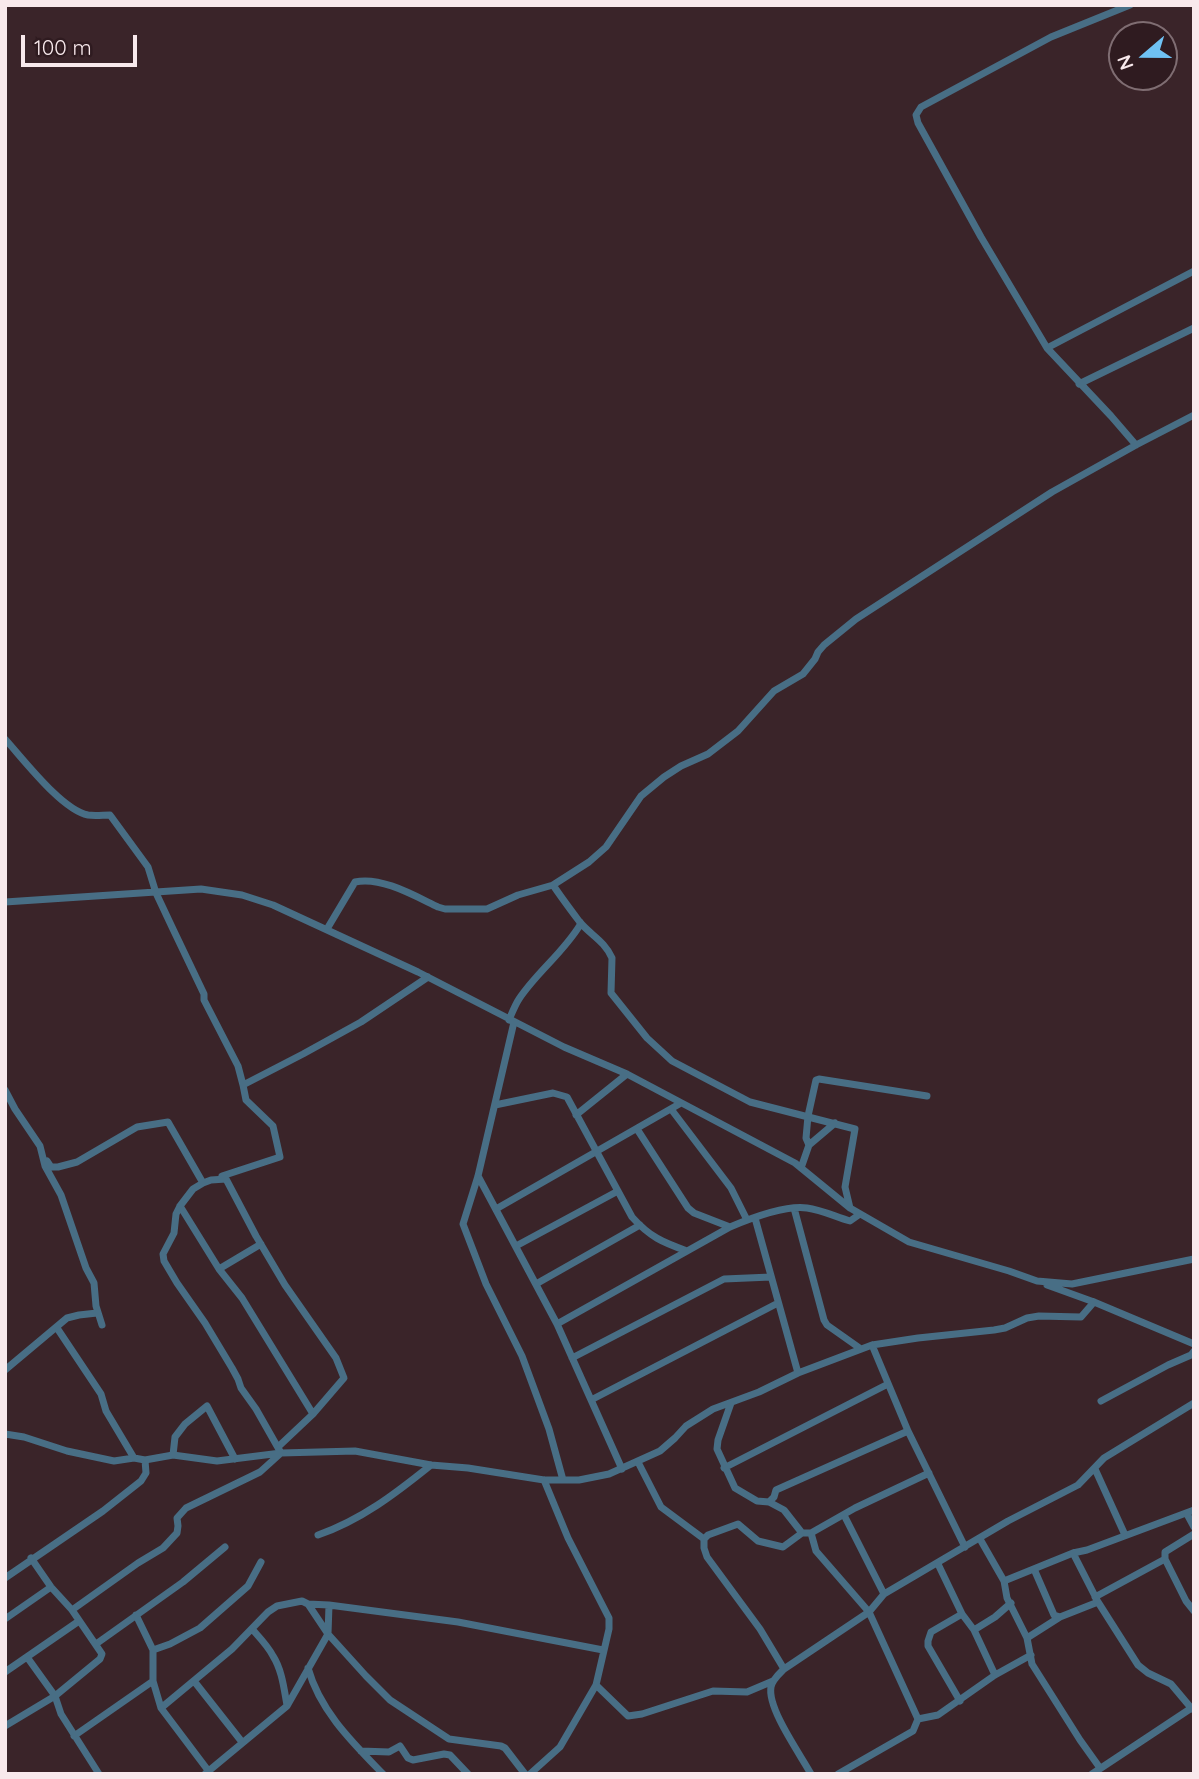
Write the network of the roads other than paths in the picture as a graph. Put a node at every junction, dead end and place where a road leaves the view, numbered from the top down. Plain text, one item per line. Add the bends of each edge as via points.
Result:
1 (1130, 5) edge
2 (1194, 271) edge
3 (1194, 328) edge
4 (1047, 348) junction
5 (1079, 383) junction
6 (1194, 415) edge
7 (1136, 445) junction
8 (5, 739) edge
9 (553, 885) junction
10 (156, 892) junction
11 (5, 902) edge
12 (580, 922) junction
13 (327, 929) junction
14 (428, 977) junction
15 (512, 1021) junction
16 (627, 1074) junction
17 (243, 1085) junction
18 (5, 1090) edge
19 (927, 1096) dead end
20 (681, 1103) junction
21 (495, 1105) junction
22 (671, 1109) junction
23 (576, 1115) junction
24 (808, 1116) junction
25 (835, 1123) junction
26 (637, 1129) junction
27 (809, 1145) junction
28 (40, 1146) junction
29 (597, 1153) junction
30 (801, 1168) junction
31 (478, 1176) junction
32 (207, 1181) junction
33 (618, 1191) junction
34 (180, 1206) junction
35 (794, 1208) junction
36 (850, 1208) junction
37 (496, 1209) junction
38 (860, 1214) junction
39 (751, 1219) junction
40 (640, 1225) junction
41 (730, 1227) junction
42 (261, 1244) junction
43 (516, 1246) junction
44 (687, 1251) junction
45 (1194, 1259) edge
46 (219, 1269) junction
47 (771, 1277) junction
48 (1037, 1281) junction
49 (536, 1284) junction
50 (1094, 1302) junction
51 (778, 1303) junction
52 (97, 1313) junction
53 (557, 1324) junction
54 (102, 1325) dead end
55 (57, 1328) junction
56 (1194, 1344) edge
57 (872, 1345) junction
58 (860, 1349) junction
59 (1194, 1351) edge
60 (572, 1358) junction
61 (5, 1370) edge
62 (798, 1373) junction
63 (888, 1384) junction
64 (591, 1400) junction
65 (1101, 1401) dead end
66 (731, 1403) junction
67 (1194, 1403) edge
68 (313, 1414) junction
69 (908, 1431) junction
70 (5, 1434) edge
71 (280, 1450) junction
72 (173, 1455) junction
73 (134, 1458) junction
74 (235, 1459) junction
75 (145, 1460) junction
76 (638, 1462) junction
77 (431, 1465) junction
78 (724, 1468) junction
79 (622, 1469) junction
80 (1095, 1469) junction
81 (929, 1473) junction
82 (544, 1480) junction
83 (563, 1480) junction
84 (769, 1502) junction
85 (1190, 1512) edge
86 (844, 1515) junction
87 (1194, 1527) edge
88 (802, 1533) junction
89 (811, 1533) junction
90 (1194, 1534) edge
91 (318, 1535) dead end
92 (1125, 1535) junction
93 (704, 1539) junction
94 (980, 1539) junction
95 (225, 1547) dead end
96 (965, 1547) junction
97 (1073, 1552) junction
98 (32, 1558) junction
99 (1165, 1559) junction
100 (261, 1562) dead end
101 (938, 1564) junction
102 (1034, 1569) junction
103 (5, 1577) edge
104 (1004, 1581) junction
105 (51, 1587) junction
106 (884, 1594) junction
107 (1096, 1600) junction
108 (1011, 1603) junction
109 (308, 1604) junction
110 (329, 1605) junction
111 (72, 1610) junction
112 (1194, 1611) edge
113 (869, 1612) junction
114 (962, 1614) junction
115 (136, 1615) junction
116 (1060, 1617) junction
117 (5, 1619) edge
118 (79, 1621) junction
119 (252, 1629) junction
120 (974, 1630) junction
121 (328, 1634) junction
122 (1027, 1638) junction
123 (96, 1644) junction
124 (153, 1650) junction
125 (604, 1650) junction
126 (1031, 1655) junction
127 (27, 1657) junction
128 (309, 1668) junction
129 (784, 1669) junction
130 (5, 1672) edge
131 (995, 1675) junction
132 (774, 1680) junction
133 (153, 1681) junction
134 (194, 1681) junction
135 (596, 1685) junction
136 (55, 1696) junction
137 (960, 1701) junction
138 (287, 1706) junction
139 (161, 1708) junction
140 (1193, 1708) edge
141 (918, 1719) junction
142 (5, 1726) edge
143 (74, 1736) junction
144 (242, 1742) junction
145 (361, 1751) junction
146 (1100, 1768) junction
147 (208, 1773) edge
148 (466, 1773) edge
149 (99, 1774) edge
150 (383, 1774) edge
151 (528, 1774) edge
152 (811, 1774) edge
153 (838, 1774) edge
154 (1093, 1774) edge

1 - 4 street via 1051,37 921,107 916,115
2 - 4 street
3 - 5 street
4 - 5 street
5 - 7 street
6 - 7 street
7 - 9 street via 1052,492 856,620 824,645 803,674 774,691 738,731 642,796 597,856
8 - 10 street via 72,809 88,815 110,814 148,867
9 - 12 street
9 - 13 street via 478,910 445,909 399,888 363,880 355,883
10 - 11 street
10 - 13 street via 201,889 242,895
10 - 17 street
12 - 15 street via 570,941 518,1000
12 - 24 street via 612,958 611,992 672,1061 750,1101
13 - 14 street
14 - 15 street
14 - 17 street via 361,1022
15 - 16 street
15 - 21 street
16 - 20 street
16 - 23 street
17 - 32 street via 246,1100 272,1126 280,1157
18 - 28 street
19 - 24 street via 819,1079 814,1083
20 - 22 street
20 - 30 street
21 - 23 street via 553,1093 567,1097
21 - 31 street
22 - 26 street
22 - 39 street
23 - 29 street
24 - 25 street
24 - 27 street
25 - 27 street
25 - 36 street via 856,1130 845,1187
26 - 29 street
26 - 41 street via 688,1208
27 - 30 street
28 - 32 street via 51,1167 58,1167 77,1162 137,1127 168,1122
28 - 52 street via 94,1283
29 - 33 street
29 - 37 street
30 - 36 street
31 - 37 street
31 - 83 street via 463,1224 522,1356
32 - 34 street via 193,1188
32 - 42 street via 226,1179
33 - 40 street
33 - 43 street
34 - 46 street
34 - 71 street via 164,1261
35 - 38 street via 850,1221
35 - 39 street
35 - 58 street via 824,1320
36 - 38 street
37 - 43 street
38 - 48 street via 909,1242
39 - 41 street
39 - 47 street
40 - 44 street via 660,1241
40 - 49 street
41 - 44 street
42 - 46 street
42 - 68 street via 336,1357 344,1378
43 - 49 street
44 - 53 street
45 - 48 street via 1072,1284
46 - 68 street via 242,1298
47 - 51 street
47 - 60 street via 724,1279
48 - 50 street
49 - 53 street
50 - 56 street
50 - 57 street via 1081,1317 1027,1318 994,1330
51 - 62 street
51 - 64 street
52 - 54 street
52 - 55 street via 67,1318
53 - 60 street
55 - 61 street
55 - 73 street via 102,1394 106,1411
57 - 58 street
57 - 63 street
58 - 62 street
59 - 65 street
60 - 64 street
62 - 66 street
63 - 69 street
63 - 78 street
64 - 79 street
66 - 76 street via 686,1426 660,1451
66 - 78 street via 717,1449
67 - 80 street via 1104,1458
68 - 71 street
69 - 81 street
69 - 84 street via 776,1490
70 - 73 street via 114,1461
71 - 74 street
71 - 77 street via 355,1451
71 - 111 street via 260,1472 186,1508 177,1518 177,1533 163,1548
72 - 74 street
72 - 74 street via 175,1437 206,1406
72 - 75 street
73 - 75 street
75 - 98 street via 141,1481
76 - 79 street
76 - 93 street via 661,1507
77 - 82 street
77 - 91 street via 360,1517
78 - 84 street via 742,1494
79 - 83 street
80 - 92 street
80 - 94 street via 1077,1485
81 - 86 street
81 - 96 street
82 - 83 street
82 - 125 street via 609,1618
84 - 88 street via 784,1510
85 - 87 street
85 - 92 street
86 - 89 street
86 - 106 street
88 - 89 street
88 - 93 street via 783,1547 758,1541 738,1524
89 - 113 street via 816,1551
90 - 99 street via 1165,1552
92 - 97 street
93 - 129 street via 707,1557
94 - 96 street
94 - 104 street
95 - 115 street
96 - 101 street
97 - 102 street
97 - 107 street
98 - 103 street
98 - 105 street
99 - 107 street
99 - 112 street
100 - 124 street via 248,1586 200,1628
101 - 106 street
101 - 114 street
102 - 104 street
102 - 116 street via 1054,1615
104 - 108 street
105 - 111 street
105 - 117 street
106 - 113 street
107 - 116 street
107 - 140 street via 1138,1665 1171,1684
108 - 120 street
108 - 122 street
109 - 110 street
109 - 119 street via 277,1606
109 - 121 street
110 - 121 street
110 - 125 street via 458,1622
111 - 118 street
113 - 129 street
113 - 141 street
114 - 120 street
114 - 137 street via 931,1632 928,1641
115 - 123 street
115 - 124 street
116 - 122 street
118 - 123 street
118 - 127 street
119 - 134 street
119 - 138 street via 276,1662
120 - 131 street
121 - 128 street
121 - 151 street via 390,1700 449,1739 501,1746
122 - 126 street
123 - 136 street via 100,1660
124 - 133 street
125 - 135 street
126 - 131 street
126 - 146 street via 1032,1664
127 - 130 street
127 - 136 street
128 - 138 street
128 - 145 street via 328,1712
129 - 132 street
131 - 137 street
132 - 135 street via 747,1692 713,1691 628,1716
132 - 152 street via 772,1706
133 - 139 street
133 - 143 street
134 - 139 street
134 - 144 street
135 - 151 street via 560,1747
136 - 142 street
136 - 143 street
137 - 141 street via 938,1715
138 - 144 street
139 - 147 street
140 - 146 street
141 - 153 street via 913,1731
143 - 149 street
144 - 147 street
145 - 148 street via 389,1752 400,1746 413,1760 450,1755
145 - 150 street
146 - 154 street

